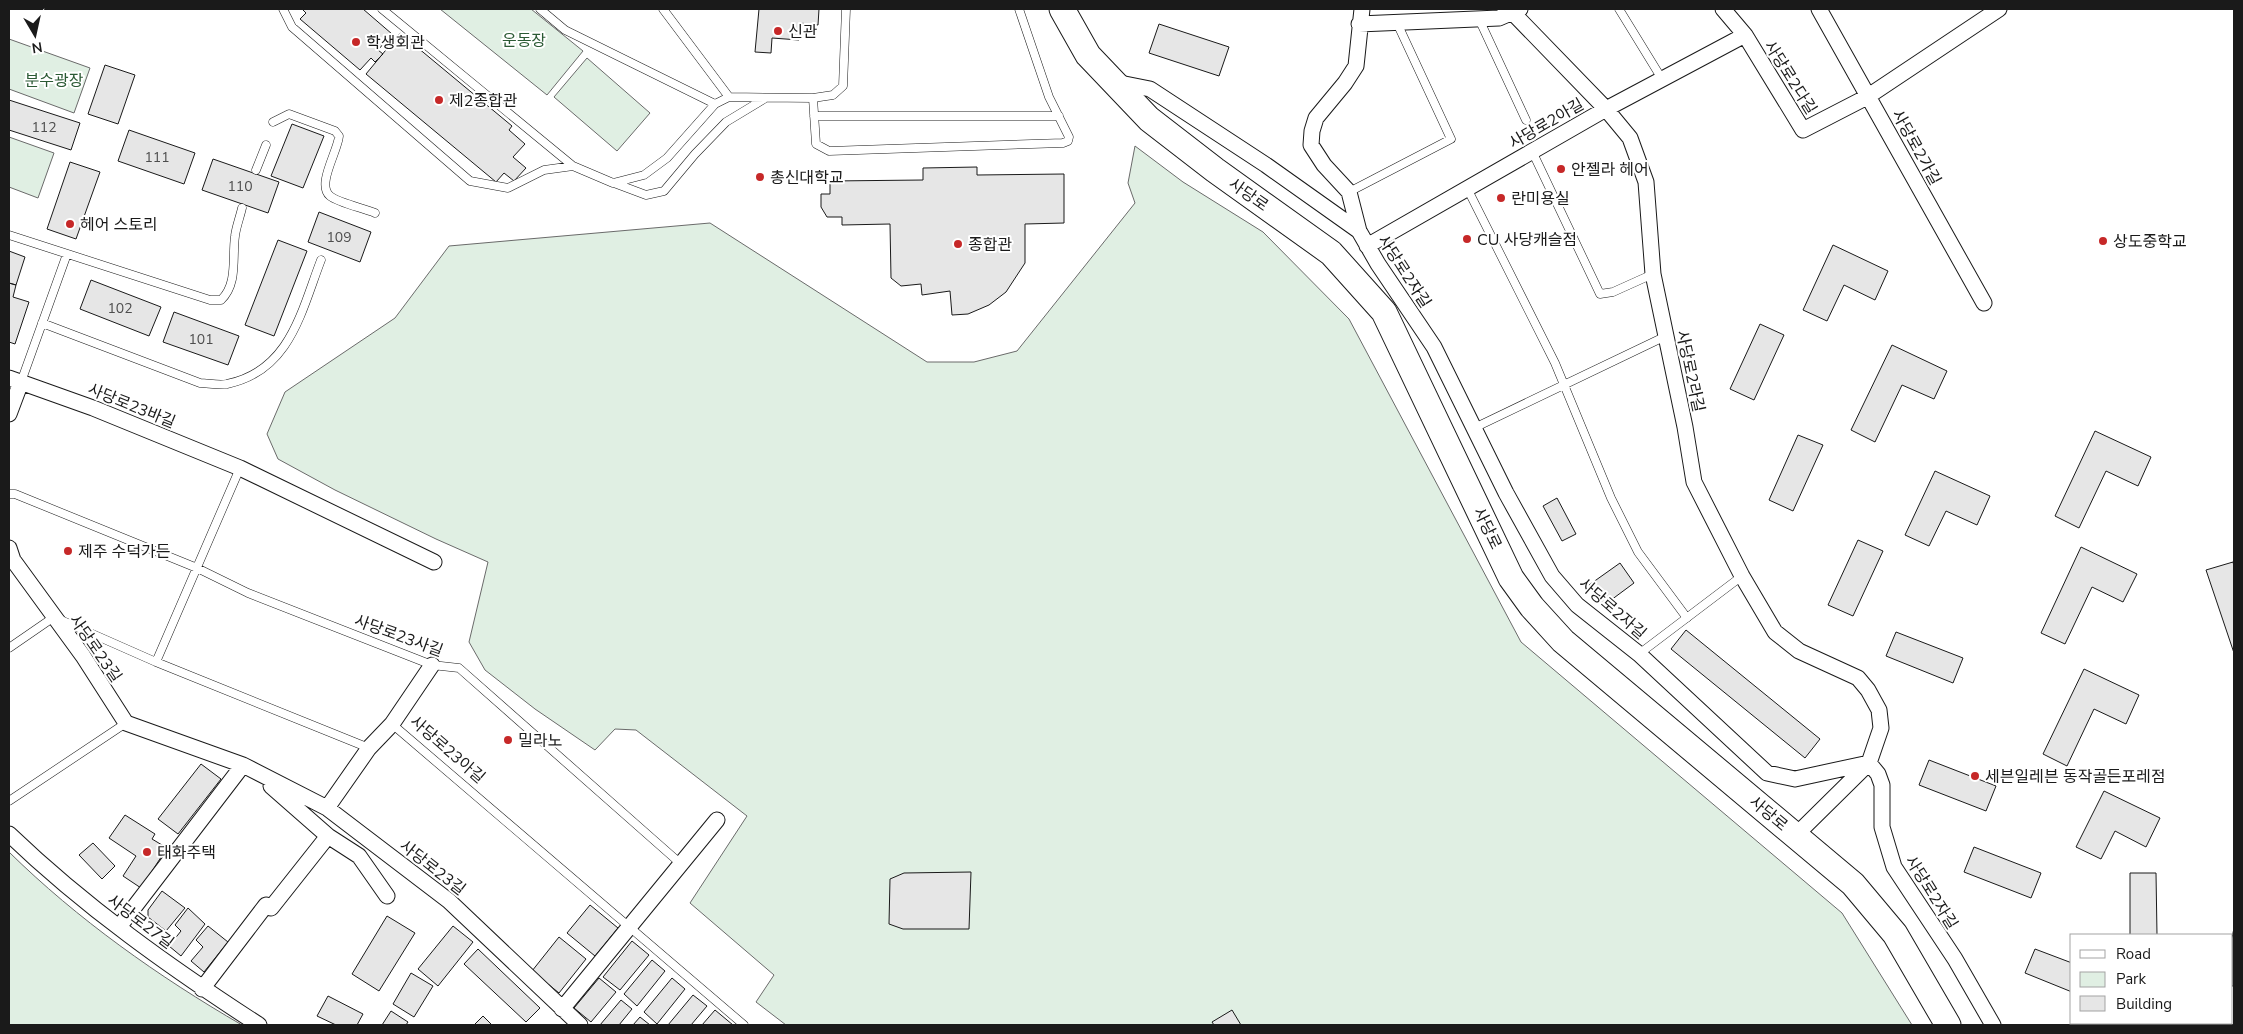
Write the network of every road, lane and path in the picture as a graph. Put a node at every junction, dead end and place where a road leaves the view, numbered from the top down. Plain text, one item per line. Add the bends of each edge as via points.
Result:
1 (283, 9) edge
2 (382, 9) edge
3 (540, 9) edge
4 (663, 9) edge
5 (846, 9) edge
6 (1019, 9) edge
7 (1062, 9) edge
8 (1362, 9) edge
9 (1619, 9) edge
10 (1723, 9) edge
11 (1820, 9) edge
12 (1999, 9) edge
13 (1517, 11) edge
14 (1479, 19) junction
15 (1397, 23) junction
16 (1359, 24) junction
17 (1745, 35) junction
18 (1662, 79) junction
19 (1114, 82) junction
20 (728, 97) junction
21 (1867, 97) junction
22 (813, 98) junction
23 (764, 99) junction
24 (715, 104) junction
25 (1606, 109) junction
26 (814, 116) junction
27 (1059, 116) junction
28 (1526, 120) dead end
29 (273, 122) dead end
30 (266, 145) dead end
31 (1532, 151) junction
32 (573, 166) junction
33 (256, 170) dead end
34 (613, 183) junction
35 (1467, 188) junction
36 (1349, 192) junction
37 (242, 208) dead end
38 (375, 213) dead end
39 (1359, 232) junction
40 (9, 235) edge
41 (1366, 246) junction
42 (67, 254) junction
43 (320, 260) dead end
44 (1653, 274) junction
45 (1984, 303) dead end
46 (42, 323) junction
47 (1666, 336) junction
48 (15, 380) edge
49 (1564, 385) junction
50 (9, 414) edge
51 (1474, 428) junction
52 (240, 468) junction
53 (9, 494) edge
54 (10, 557) edge
55 (434, 562) dead end
56 (197, 568) junction
57 (1742, 576) junction
58 (54, 617) junction
59 (1687, 618) junction
60 (9, 648) edge
61 (1639, 654) junction
62 (156, 662) junction
63 (432, 665) junction
64 (126, 723) junction
65 (392, 724) junction
66 (369, 748) junction
67 (1869, 763) junction
68 (243, 766) junction
69 (259, 775) junction
70 (9, 801) edge
71 (327, 808) junction
72 (717, 820) dead end
73 (9, 834) edge
74 (1796, 835) junction
75 (328, 836) junction
76 (681, 864) junction
77 (387, 896) dead end
78 (119, 927) junction
79 (628, 927) junction
80 (202, 989) junction
81 (562, 1009) junction
82 (259, 1025) edge
83 (580, 1025) edge
84 (744, 1025) edge
85 (1948, 1025) edge
86 (1993, 1025) edge

1 - 32 lane via 292,27 470,181 508,188 544,170
2 - 32 lane
3 - 24 lane via 565,30
4 - 20 lane
5 - 22 lane via 843,86 833,95
6 - 27 lane via 1049,98
7 - 19 main road, 사당로 via 1088,54
8 - 16 street, 사당로2자길
9 - 18 lane
10 - 17 street, 사당로2다길
11 - 21 street, 사당로2가길
12 - 21 street
13 - 14 street via 1499,18
13 - 25 street, 사당로2라길
14 - 15 street
14 - 28 lane
15 - 16 street
15 - 36 lane via 1452,139
16 - 36 street, 사당로2자길 via 1356,66 1316,118 1311,145
17 - 18 street, 사당로2아길
17 - 21 street, 사당로2다길 via 1803,130
18 - 25 street, 사당로2아길
19 - 39 street via 1150,89 1266,165
19 - 74 main road, 사당로 via 1149,119 1331,253 1384,312 1511,578 1532,607 1563,641
20 - 23 lane
20 - 24 lane
21 - 45 street, 사당로2가길 via 1874,104
22 - 23 lane
22 - 26 lane
23 - 34 lane via 726,122 664,191 646,195
24 - 34 lane via 667,158 644,175
25 - 31 street, 사당로2아길
25 - 44 street, 사당로2라길 via 1630,138 1646,182
26 - 27 lane
26 - 27 lane via 816,144 829,151 1063,143 1069,137
29 - 38 lane via 289,114 335,130 339,136 338,144 324,182 325,190 330,196
30 - 33 lane
31 - 35 street, 사당로2아길
31 - 44 lane via 1600,294 1613,292
32 - 34 lane
35 - 41 street, 사당로2아길
35 - 49 lane
36 - 39 street, 사당로2자길
37 - 42 lane via 235,234 233,276 228,293 221,300 210,300
39 - 41 street, 사당로2자길
40 - 42 lane
41 - 51 street, 사당로2자길 via 1434,347
42 - 46 lane
43 - 46 lane via 289,341 275,360 251,376 226,384 200,383
44 - 47 street, 사당로2라길
46 - 48 lane
47 - 49 lane
47 - 57 street, 사당로2라길 via 1694,482
48 - 50 street
48 - 52 street, 사당로23바길
49 - 51 lane
49 - 59 lane via 1611,498 1638,552
51 - 61 street, 사당로2자길 via 1510,502 1552,576 1577,605
52 - 55 street, 사당로23바길
52 - 56 lane
53 - 56 lane, 사당로23사길
54 - 58 street, 사당로23길
56 - 62 lane
56 - 63 lane, 사당로23사길 via 248,593
57 - 59 lane
57 - 67 street, 사당로2라길 via 1775,632 1799,652 1858,678 1868,690 1879,710 1881,728
58 - 60 lane, 사당로23길
58 - 62 lane
58 - 64 street, 사당로23길
59 - 61 lane
61 - 67 street, 사당로2자길 via 1767,773 1795,779
62 - 66 lane
63 - 65 street
63 - 76 lane, 사당로23사길 via 459,668
64 - 68 street, 사당로23길
64 - 70 lane
65 - 66 street, 사당로23아길
65 - 79 lane, 사당로23아길
66 - 71 street, 사당로23아길
67 - 74 street
67 - 86 street, 사당로2자길 via 1882,785 1882,827 1894,867 1955,959
68 - 69 street, 사당로23길
68 - 78 street
69 - 71 street, 사당로23길
69 - 75 street
71 - 81 street, 사당로23길 via 449,901
72 - 76 street
73 - 78 street, 사당로27길 via 45,869
74 - 85 main road, 사당로 via 1853,884 1895,934
75 - 77 street via 359,856
75 - 80 street via 271,908 266,905
76 - 79 street
78 - 80 street, 사당로27길
79 - 81 street
79 - 84 lane, 사당로23아길
80 - 82 street, 사당로27길
81 - 83 street, 사당로23길

